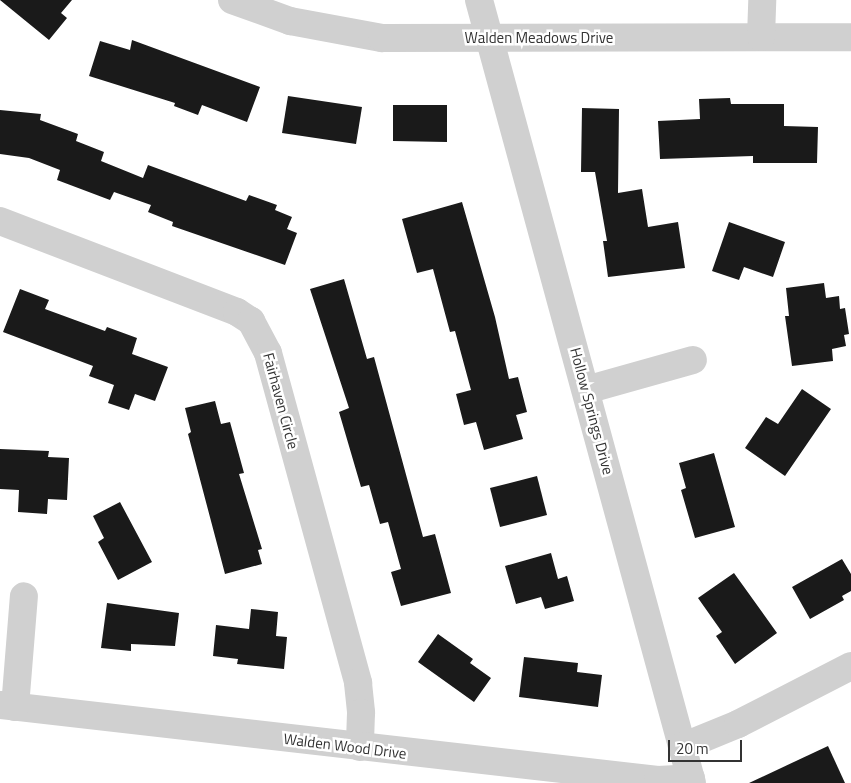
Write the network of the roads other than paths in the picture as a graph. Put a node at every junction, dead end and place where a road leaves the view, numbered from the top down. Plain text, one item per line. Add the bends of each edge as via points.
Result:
1 (232, 0) edge
2 (479, 0) edge
3 (762, 0) edge
4 (851, 36) edge
5 (761, 37) junction
6 (491, 38) junction
7 (0, 222) edge
8 (693, 360) dead end
9 (586, 390) junction
10 (24, 596) dead end
11 (851, 666) edge
12 (7, 706) edge
13 (682, 747) junction
14 (360, 748) junction
15 (691, 781) edge

1 - 6 street, Walden Meadows Drive via 290,21 334,31 382,38
2 - 6 street, Hollow Springs Drive
3 - 5 street
4 - 5 street, Walden Meadows Drive
5 - 6 street, Walden Meadows Drive
6 - 9 street, Hollow Springs Drive
7 - 14 street, Fairhaven Circle via 237,312 251,321 268,353 358,683 362,713
8 - 9 street
9 - 13 street, Hollow Springs Drive
10 - 12 street
11 - 13 street via 738,724
12 - 14 street, Walden Wood Drive
13 - 15 street, Hollow Springs Drive
14 - 15 street, Walden Wood Drive

